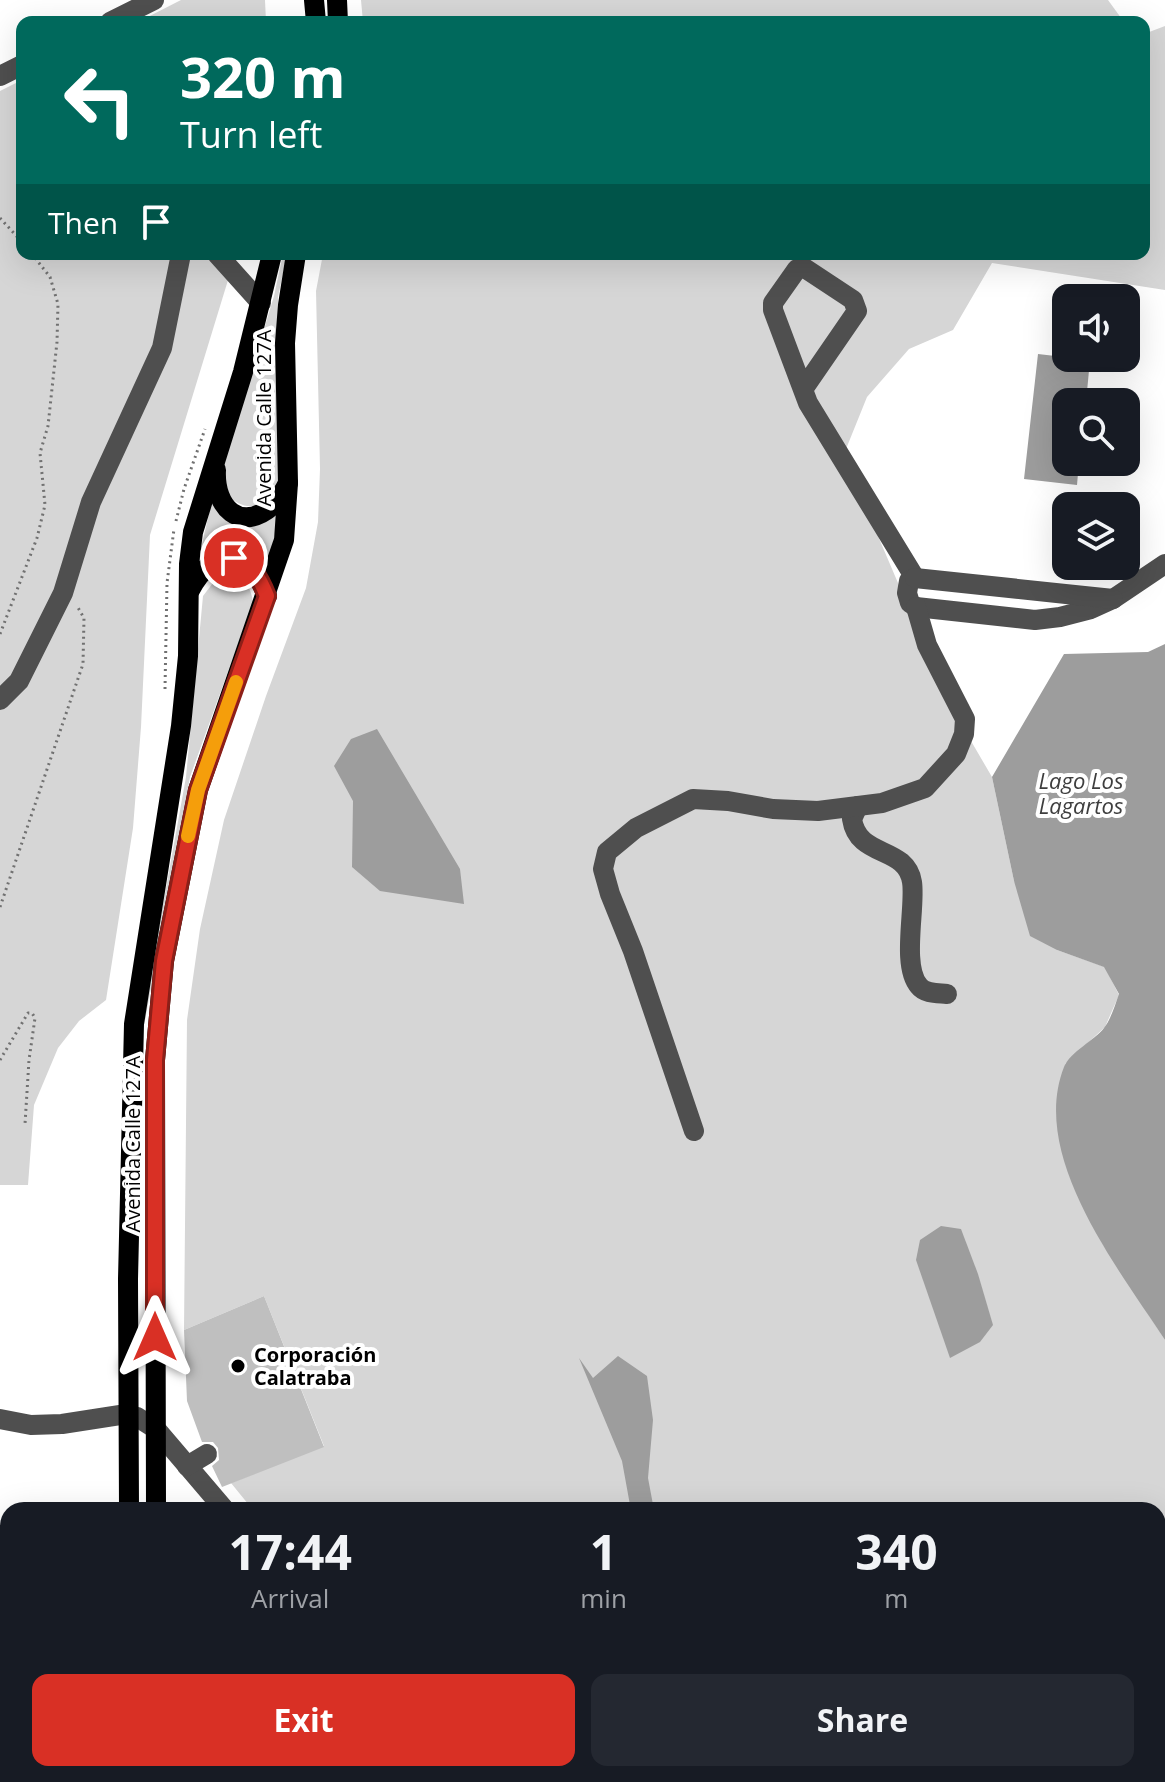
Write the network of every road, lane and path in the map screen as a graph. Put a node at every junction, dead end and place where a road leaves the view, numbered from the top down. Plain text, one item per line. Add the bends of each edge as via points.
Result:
1 (154, 0) edge
2 (122, 16) edge
3 (0, 218) edge
4 (16, 235) edge
5 (37, 260) edge
6 (180, 260) edge
7 (222, 260) edge
8 (271, 260) edge
9 (295, 260) edge
10 (261, 303) junction
11 (804, 388) junction
12 (217, 458) junction
13 (288, 483) junction
14 (1165, 564) edge
15 (915, 578) junction
16 (189, 591) junction
17 (63, 593) junction
18 (267, 596) junction
19 (1113, 599) junction
20 (916, 607) junction
21 (0, 634) edge
22 (0, 700) edge
23 (858, 806) junction
24 (0, 907) edge
25 (947, 994) dead end
26 (0, 1060) edge
27 (25, 1124) dead end
28 (694, 1131) dead end
29 (128, 1415) junction
30 (0, 1419) edge
31 (156, 1429) junction
32 (207, 1454) dead end
33 (187, 1466) junction
34 (129, 1502) edge
35 (156, 1502) edge
36 (218, 1502) edge

1 - 2 street
3 - 4 path
5 - 21 path via 50,277 58,304 48,426 40,453 45,505
6 - 17 street via 162,348 91,502
7 - 10 street
8 - 10 main road, Avenida Calle 127A
9 - 13 main road, Avenida Calle 127A via 285,343
10 - 12 main road, Avenida Calle 127A
11 - 11 street via 857,311 853,300 801,267 773,310
11 - 15 street via 808,403
12 - 13 main road via 218,495 234,514 263,512
12 - 16 main road, Avenida Calle 127A via 193,532
13 - 18 main road, Avenida Calle 127A via 284,540
14 - 19 street
15 - 19 street
15 - 20 street via 907,593
16 - 18 main road via 205,567 234,558 256,573
16 - 29 main road, Avenida Calle 127A via 181,726 134,1024
17 - 22 street via 19,681
17 - 24 path via 84,618 83,664
18 - 31 main road, Avenida Calle 127A via 198,790 164,961 155,1060
19 - 20 street via 1035,620
20 - 23 street via 931,653 965,719 964,734 956,754 925,788
23 - 25 street via 852,819 859,838 908,868 916,981 929,992
23 - 28 street via 803,810 693,799 636,828 607,852 603,869 610,894
26 - 27 path via 32,1013
29 - 30 street via 31,1425
29 - 31 street
29 - 34 main road, Avenida Calle 127A
31 - 33 street
31 - 35 main road, Avenida Calle 127A
32 - 33 street
33 - 36 street

